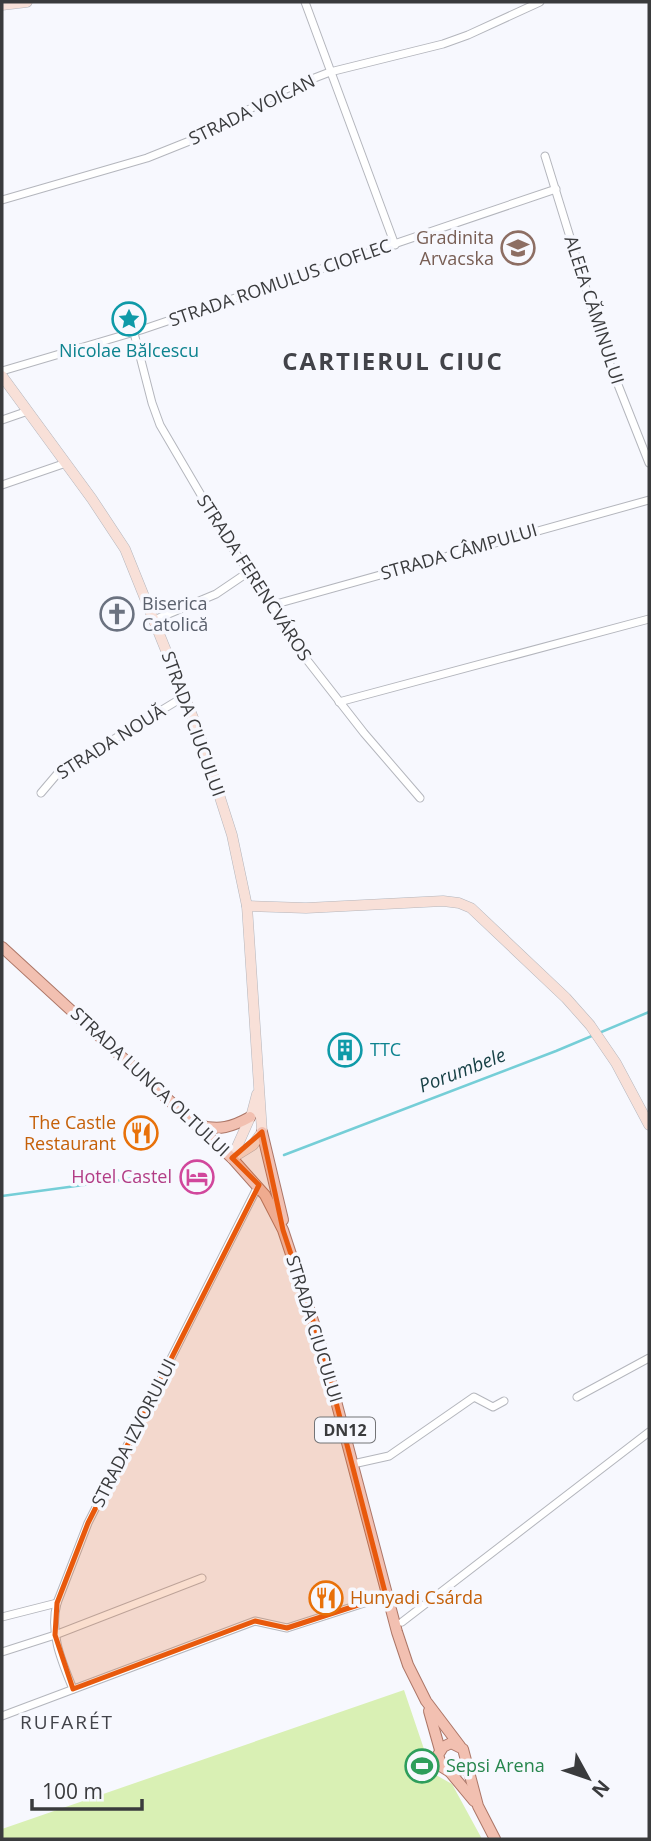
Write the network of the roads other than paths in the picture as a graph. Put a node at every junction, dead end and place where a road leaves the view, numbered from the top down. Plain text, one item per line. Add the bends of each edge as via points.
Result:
1 (27, 2) edge
2 (305, 2) edge
3 (540, 2) edge
4 (2, 5) edge
5 (330, 72) junction
6 (545, 156) dead end
7 (556, 189) junction
8 (2, 201) edge
9 (394, 245) junction
10 (134, 332) junction
11 (2, 373) edge
12 (28, 411) junction
13 (2, 420) edge
14 (66, 463) junction
15 (649, 463) edge
16 (2, 485) edge
17 (649, 500) edge
18 (247, 573) junction
19 (269, 606) junction
20 (649, 619) edge
21 (154, 620) junction
22 (185, 696) junction
23 (339, 702) junction
24 (41, 793) dead end
25 (420, 798) dead end
26 (247, 906) junction
27 (2, 947) edge
28 (260, 1074) junction
29 (250, 1118) junction
30 (197, 1124) junction
31 (649, 1125) edge
32 (262, 1132) junction
33 (232, 1158) junction
34 (258, 1186) junction
35 (283, 1230) junction
36 (649, 1357) edge
37 (577, 1397) dead end
38 (504, 1401) dead end
39 (649, 1432) edge
40 (353, 1464) junction
41 (202, 1578) dead end
42 (386, 1596) junction
43 (57, 1603) junction
44 (2, 1618) edge
45 (399, 1627) junction
46 (55, 1634) junction
47 (2, 1652) edge
48 (73, 1689) junction
49 (426, 1701) junction
50 (2, 1716) edge
51 (460, 1746) junction
52 (440, 1750) junction
53 (466, 1761) junction
54 (450, 1772) junction
55 (478, 1806) junction
56 (495, 1839) edge

1 - 4 main road
2 - 5 street
3 - 5 street, STRADA VOICAN via 443,44
5 - 8 street, STRADA VOICAN via 147,158
5 - 9 street
6 - 7 street, ALEEA CĂMINULUI
7 - 9 street, STRADA ROMULUS CIOFLEC
7 - 15 street, ALEEA CĂMINULUI via 607,357
9 - 10 street, STRADA ROMULUS CIOFLEC
10 - 11 street, STRADA ROMULUS CIOFLEC
10 - 18 street, STRADA FERENCVÁROS via 160,425
11 - 12 main road, STRADA CIUCULUI
12 - 13 street
12 - 14 main road, STRADA CIUCULUI
14 - 16 street
14 - 21 main road, STRADA CIUCULUI via 125,549
17 - 19 street, STRADA CÂMPULUI
18 - 19 street, STRADA FERENCVÁROS
18 - 21 street via 216,594
19 - 23 street, STRADA FERENCVÁROS
20 - 23 street
21 - 22 main road, STRADA CIUCULUI
22 - 24 street, STRADA NOUĂ via 58,773
22 - 26 main road, STRADA CIUCULUI via 232,835
23 - 25 street, STRADA FERENCVÁROS
26 - 28 main road, STRADA CIUCULUI
26 - 31 main road via 443,901 465,905 590,1025
27 - 30 main road, STRADA LUNCA OLTULUI / DN12
28 - 29 main road
28 - 32 main road
29 - 30 main road via 220,1129
29 - 33 main road
30 - 33 main road, STRADA LUNCA OLTULUI / DN12
32 - 33 main road via 253,1145
32 - 35 main road
33 - 34 main road, STRADA LUNCA OLTULUI / DN12
34 - 35 main road, STRADA LUNCA OLTULUI / DN12
34 - 43 street, STRADA IZVORULUI via 88,1523
35 - 40 main road, STRADA CIUCULUI / DN12 via 318,1333
36 - 37 street
38 - 40 street via 493,1407 474,1397 389,1456
39 - 45 street
40 - 42 main road, STRADA CIUCULUI / DN12
41 - 46 street
42 - 45 main road, STRADA CIUCULUI / DN12
42 - 48 street via 287,1628 255,1621
43 - 44 street
43 - 46 street, STRADA IZVORULUI
45 - 49 main road, DN12 via 408,1665
46 - 47 street
46 - 48 street, STRADA IZVORULUI
48 - 50 street
49 - 51 main road, DN12
49 - 52 main road, DN12
51 - 52 main road via 447,1744
51 - 53 main road
52 - 54 main road via 439,1763
53 - 54 main road
53 - 55 main road
54 - 55 main road
55 - 56 main road

